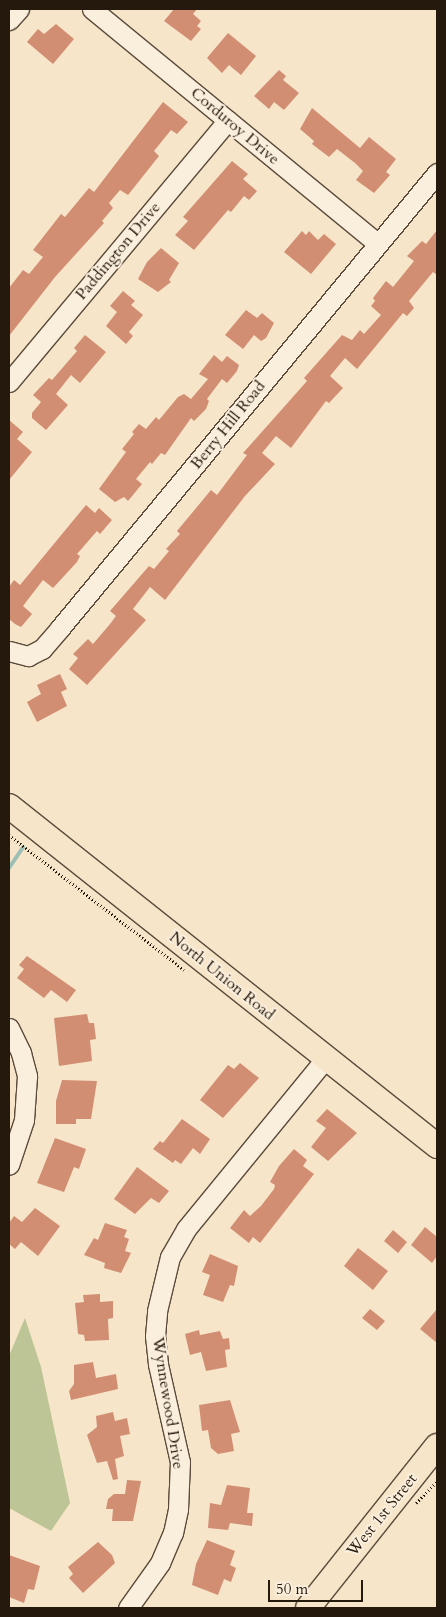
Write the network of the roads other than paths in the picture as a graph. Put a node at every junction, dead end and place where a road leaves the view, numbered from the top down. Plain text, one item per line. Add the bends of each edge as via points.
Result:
1 (19, 9) edge
2 (92, 9) edge
3 (9, 20) edge
4 (228, 120) junction
5 (437, 173) edge
6 (377, 243) junction
7 (9, 382) edge
8 (9, 651) edge
9 (9, 806) edge
10 (9, 1028) edge
11 (325, 1058) junction
12 (437, 1146) edge
13 (9, 1165) edge
14 (437, 1446) edge
15 (128, 1608) edge
16 (308, 1608) edge

1 - 3 street
2 - 4 street, Corduroy Drive
4 - 6 street, Corduroy Drive
4 - 7 street, Paddington Drive
5 - 6 street, Berry Hill Road
6 - 8 street, Berry Hill Road via 42,649 28,656
9 - 11 main road, North Union Road
10 - 13 street via 21,1053 27,1084 24,1120
11 - 12 main road, North Union Road
11 - 15 street, Wynnewood Drive via 186,1229 170,1257 160,1293 155,1336 158,1364 180,1462 178,1509 173,1533 160,1562
14 - 16 main road, West 1st Street

